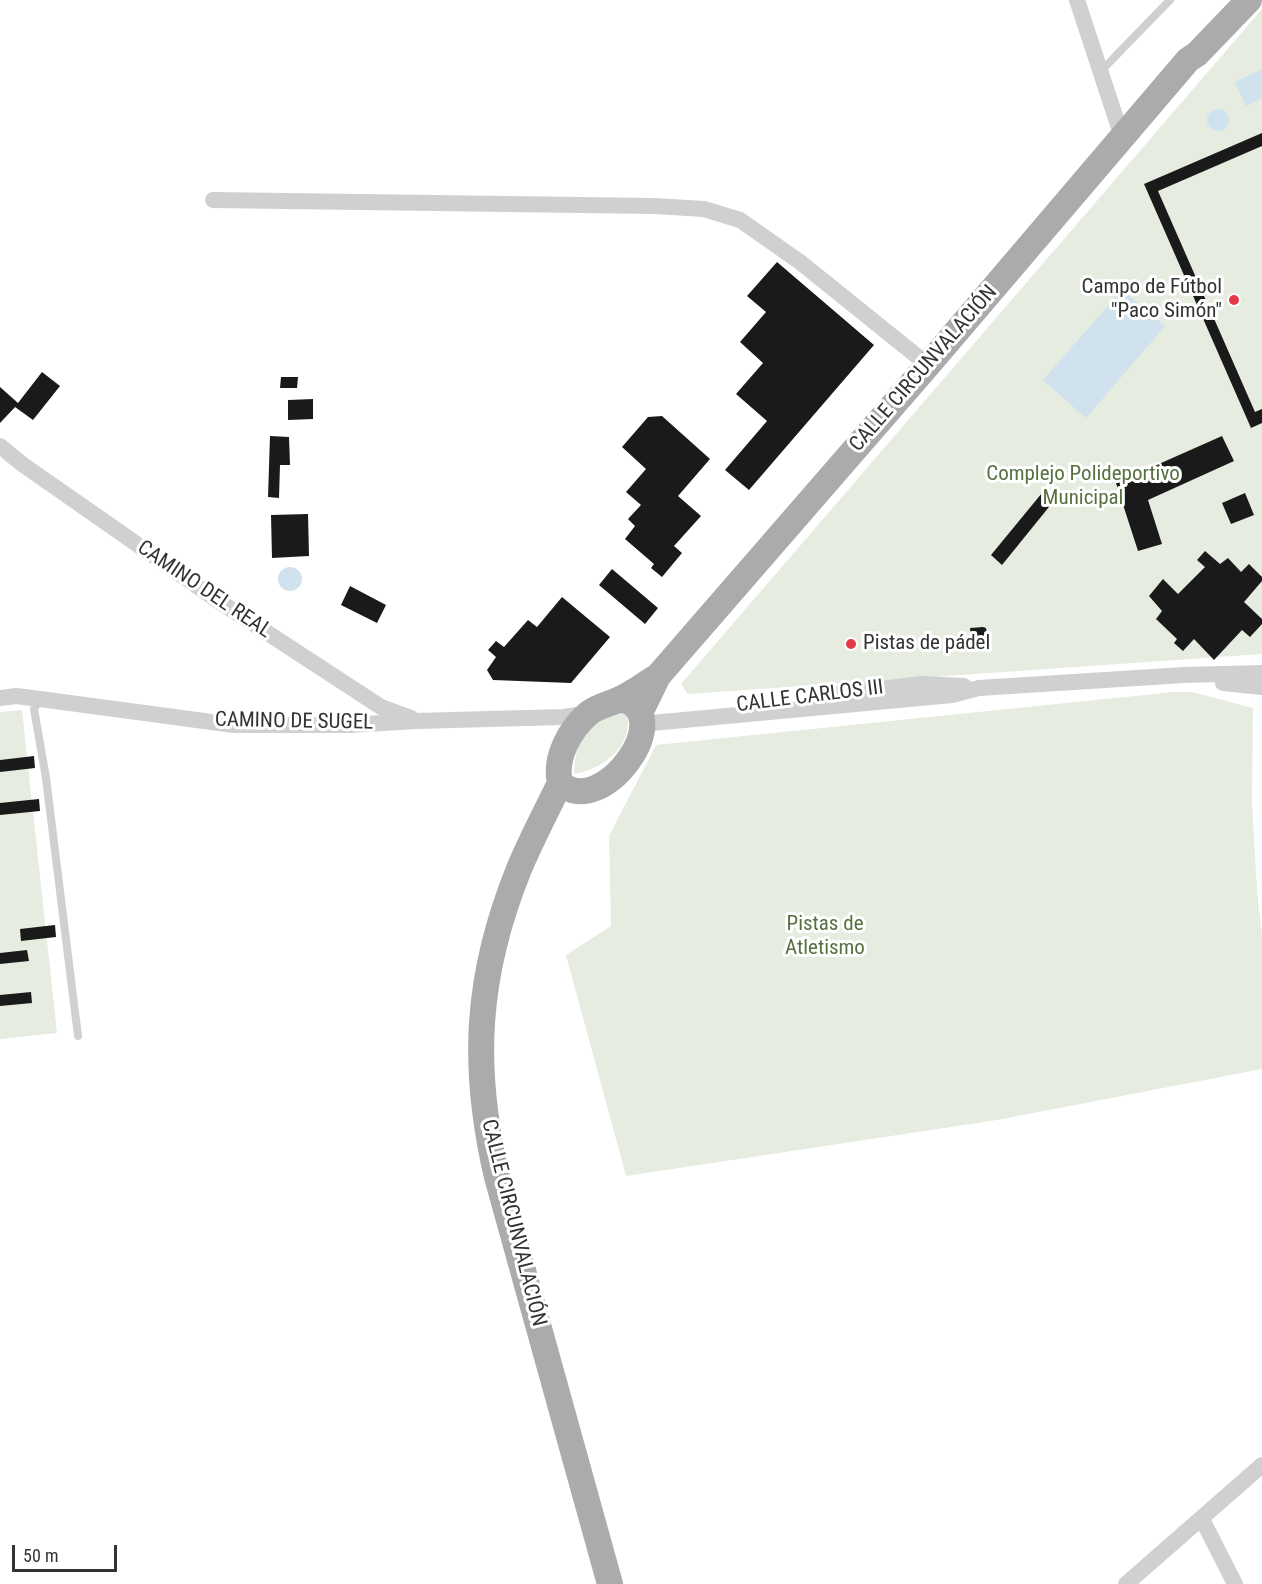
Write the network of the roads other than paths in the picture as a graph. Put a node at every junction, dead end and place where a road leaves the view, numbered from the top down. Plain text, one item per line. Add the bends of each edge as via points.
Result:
1 (1077, 0) edge
2 (1170, 0) edge
3 (1230, 0) edge
4 (1249, 0) edge
5 (1188, 60) junction
6 (1101, 71) junction
7 (1122, 137) junction
8 (213, 200) dead end
9 (927, 365) junction
10 (0, 446) edge
11 (1262, 673) edge
12 (1184, 675) junction
13 (1220, 682) junction
14 (1262, 687) edge
15 (0, 698) edge
16 (40, 699) junction
17 (1262, 701) edge
18 (589, 713) junction
19 (636, 713) junction
20 (416, 720) junction
21 (566, 787) junction
22 (78, 1036) dead end
23 (1262, 1465) edge
24 (1202, 1519) junction
25 (610, 1584) edge
26 (1126, 1584) edge
27 (1235, 1584) edge

1 - 6 street
2 - 6 lane
3 - 5 main road, CALLE CIRCUNVALACIÓN via 1192,49
4 - 5 main road, CALLE CIRCUNVALACIÓN
5 - 7 main road, CALLE CIRCUNVALACIÓN
6 - 7 street
7 - 9 main road, CALLE CIRCUNVALACIÓN
8 - 9 street via 654,206 720,213 740,220 800,262
9 - 19 main road, CALLE CIRCUNVALACIÓN via 658,676
10 - 20 street, CAMINO DEL REAL via 224,605 381,707
11 - 12 street, CALLE CARLOS III
12 - 13 street, CALLE CARLOS III
12 - 19 street, CALLE CARLOS III via 980,688 952,695
13 - 14 street, CALLE CARLOS III
13 - 17 street
15 - 16 street, CAMINO DE SUGEL
16 - 20 street, CAMINO DE SUGEL via 234,724 350,725
16 - 22 lane via 34,709
18 - 19 main road via 606,703
18 - 20 street, CAMINO DE SUGEL
18 - 21 main road via 566,744 558,765
19 - 21 main road via 640,738 625,766 605,782 580,792
21 - 25 main road, CALLE CIRCUNVALACIÓN via 539,827 503,912 491,955 482,1022 481,1067 484,1114 497,1177
23 - 24 street
24 - 26 street
24 - 27 street

